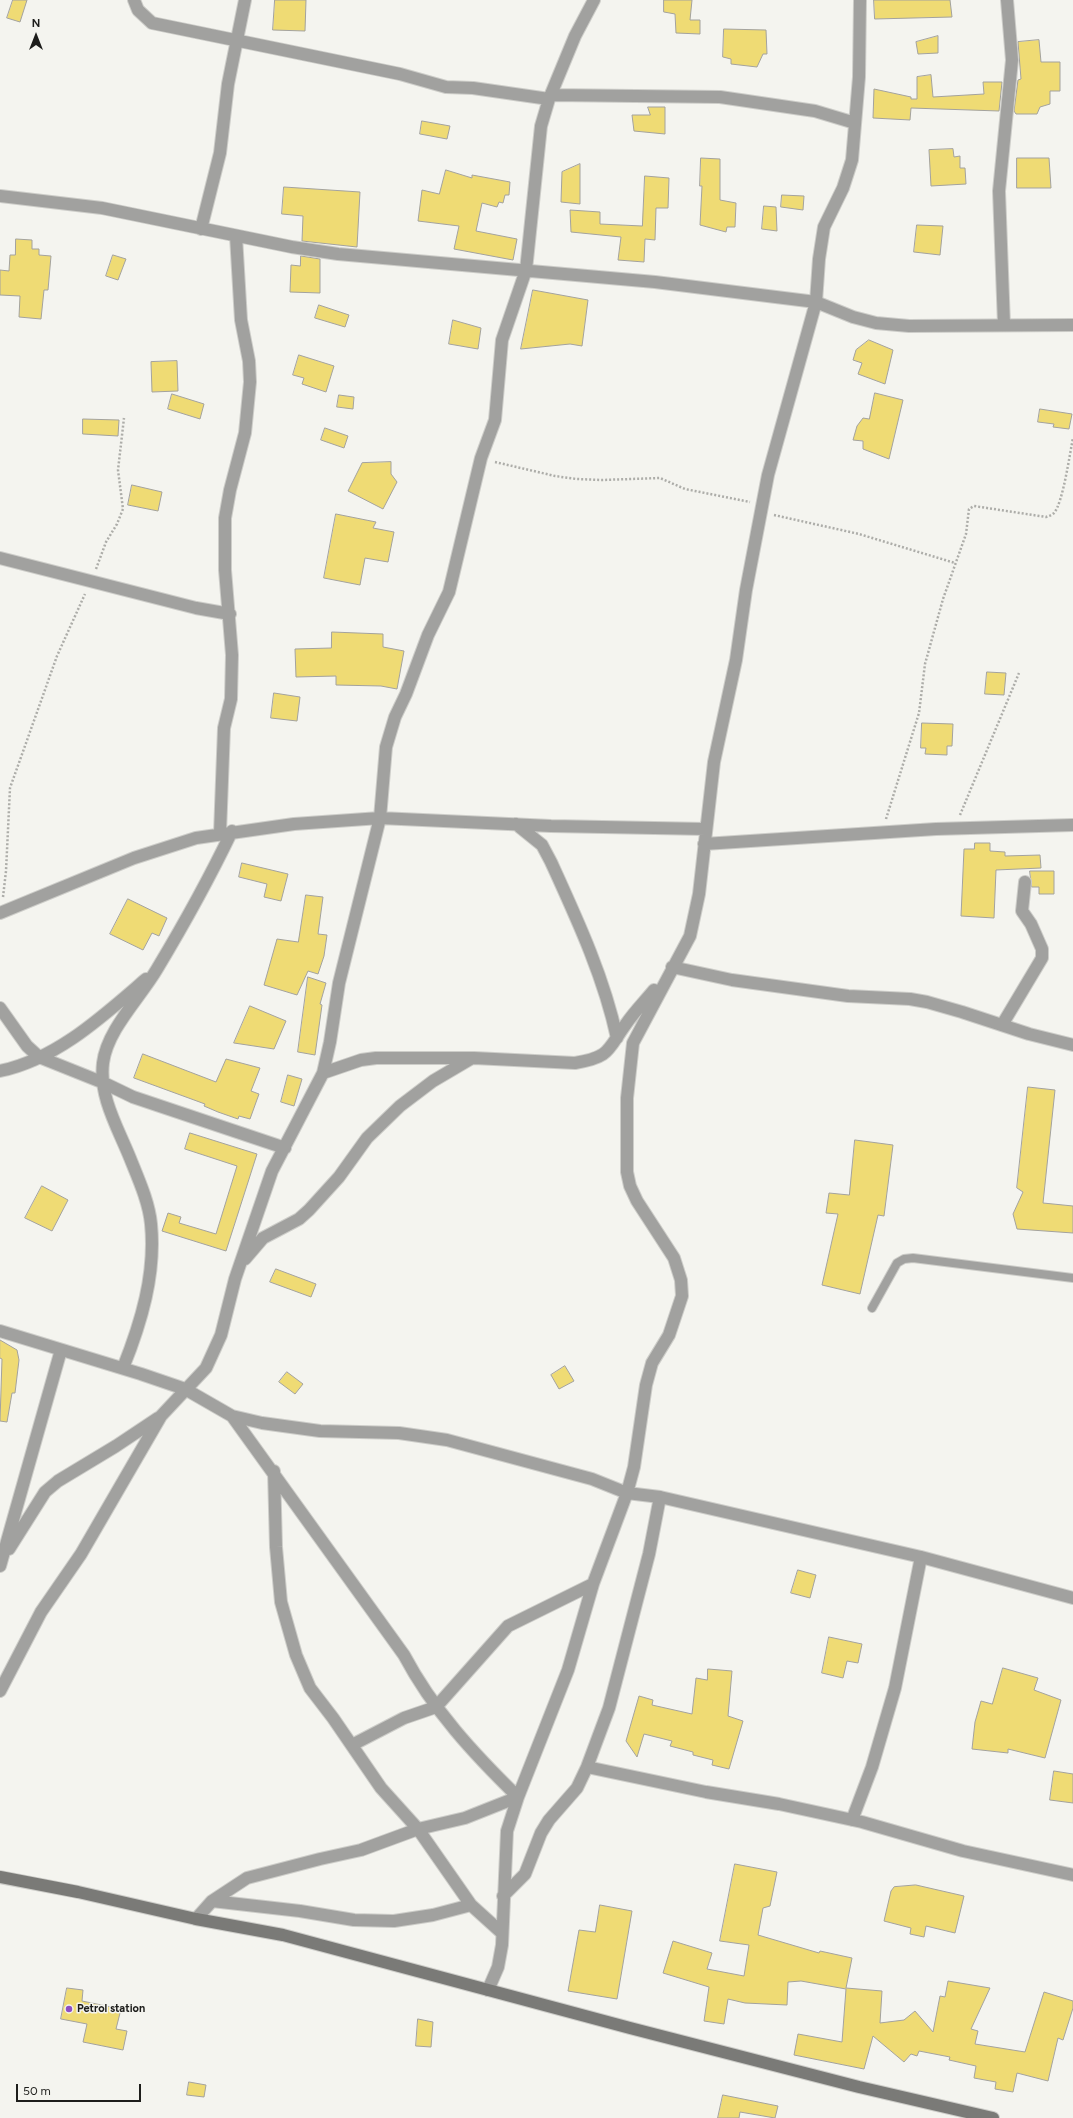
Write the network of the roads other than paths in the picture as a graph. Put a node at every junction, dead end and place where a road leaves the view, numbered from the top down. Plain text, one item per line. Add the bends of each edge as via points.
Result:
1 (134, 0) edge
2 (245, 0) edge
3 (594, 0) edge
4 (860, 0) edge
5 (1007, 0) edge
6 (236, 40) junction
7 (550, 97) junction
8 (855, 123) junction
9 (0, 196) edge
10 (201, 229) junction
11 (236, 236) junction
12 (526, 270) junction
13 (816, 302) junction
14 (1004, 325) junction
15 (1073, 325) edge
16 (0, 558) edge
17 (230, 614) junction
18 (380, 818) junction
19 (516, 824) junction
20 (1073, 825) edge
21 (706, 829) junction
22 (226, 832) junction
23 (704, 844) junction
24 (1025, 882) dead end
25 (0, 913) edge
26 (157, 969) junction
27 (671, 969) junction
28 (0, 1008) edge
29 (1002, 1025) junction
30 (617, 1038) junction
31 (1073, 1045) edge
32 (39, 1057) junction
33 (474, 1058) junction
34 (0, 1071) edge
35 (323, 1073) junction
36 (104, 1083) junction
37 (285, 1148) junction
38 (240, 1265) junction
39 (1073, 1278) edge
40 (872, 1308) dead end
41 (0, 1331) edge
42 (61, 1350) junction
43 (123, 1368) junction
44 (185, 1389) junction
45 (161, 1416) junction
46 (232, 1416) junction
47 (274, 1472) junction
48 (627, 1493) junction
49 (660, 1497) junction
50 (922, 1557) junction
51 (0, 1564) edge
52 (593, 1584) junction
53 (1073, 1598) edge
54 (0, 1691) edge
55 (436, 1707) junction
56 (352, 1745) junction
57 (587, 1767) junction
58 (518, 1798) junction
59 (852, 1820) junction
60 (418, 1829) junction
61 (1073, 1875) edge
62 (0, 1877) edge
63 (504, 1896) junction
64 (212, 1901) junction
65 (471, 1905) junction
66 (196, 1919) junction
67 (502, 1933) junction
68 (488, 1990) junction
69 (993, 2118) edge

1 - 6 street via 138,10 152,23
2 - 6 street
3 - 7 street via 575,36
4 - 8 street
5 - 14 street via 1012,60 999,191
6 - 7 street via 400,74 434,85
6 - 10 street via 220,152
7 - 8 street via 720,96 815,111
7 - 12 street via 541,126
8 - 13 street via 852,160 843,188 824,228
9 - 10 street via 102,208
10 - 11 street
11 - 12 street via 338,254
11 - 17 street via 241,320 250,382 245,433 225,518 224,570
12 - 13 street via 655,282
12 - 18 street via 502,340 495,420 481,458 449,592 428,635 395,717 386,747
13 - 14 street via 876,323 909,326
13 - 21 street via 768,475 746,590 736,660 714,762
14 - 15 street
16 - 17 street via 196,608
17 - 22 street via 231,699 224,728
18 - 19 street
18 - 22 street via 337,819
18 - 35 street via 339,983
19 - 21 street
19 - 30 street via 542,845 551,862 596,968
20 - 23 street via 955,828
21 - 23 street
22 - 25 street via 196,838 134,858
22 - 26 street via 191,911
23 - 27 street via 690,936
24 - 29 street via 1022,911 1042,949 1042,958
26 - 32 street via 66,1044
26 - 36 street via 112,1035 103,1064
27 - 29 street via 848,996 910,999
27 - 30 street via 626,1023
27 - 48 street via 633,1043 628,1098 627,1172 637,1201 674,1258 681,1280 682,1296 669,1335 652,1363
28 - 32 street via 27,1046
29 - 31 street
30 - 33 street via 611,1049 602,1055 575,1062
32 - 34 street
32 - 36 street
33 - 35 street via 376,1058 361,1060
33 - 38 street via 433,1081 400,1106 367,1138 339,1177 309,1210 299,1219 263,1238
35 - 37 street
36 - 37 street via 133,1097
36 - 43 street via 107,1101 130,1158 151,1223 152,1245 145,1301 138,1330
37 - 38 street via 272,1171
38 - 44 street via 221,1335 211,1360
39 - 40 lane via 904,1259 897,1263
41 - 42 street
42 - 43 street
42 - 51 street
43 - 44 street
44 - 45 street
44 - 46 street
45 - 51 street via 73,1471 45,1492
45 - 54 street via 81,1554 41,1612
46 - 47 street
46 - 48 street via 320,1431 399,1433 447,1440 592,1479
47 - 55 street via 404,1655
47 - 56 street via 276,1547 281,1602 296,1655 310,1688
48 - 49 street
48 - 52 street
49 - 50 street
49 - 57 street via 649,1554 609,1708
50 - 53 street
50 - 59 street via 895,1688 872,1767
52 - 55 street via 508,1626
52 - 58 street via 568,1670
55 - 56 street via 404,1718
55 - 58 street via 466,1745
56 - 60 street via 381,1788
57 - 59 street
57 - 63 street via 577,1788 545,1827 525,1874
58 - 60 street via 465,1818
58 - 63 street via 507,1831
59 - 61 street via 963,1851
60 - 64 street via 361,1850 320,1858 247,1878
60 - 65 street
62 - 66 street
63 - 67 street
64 - 65 street via 354,1920 387,1921 433,1915
64 - 66 street
65 - 67 street
66 - 68 street via 283,1935
67 - 68 street via 498,1967
68 - 69 street via 859,2087

